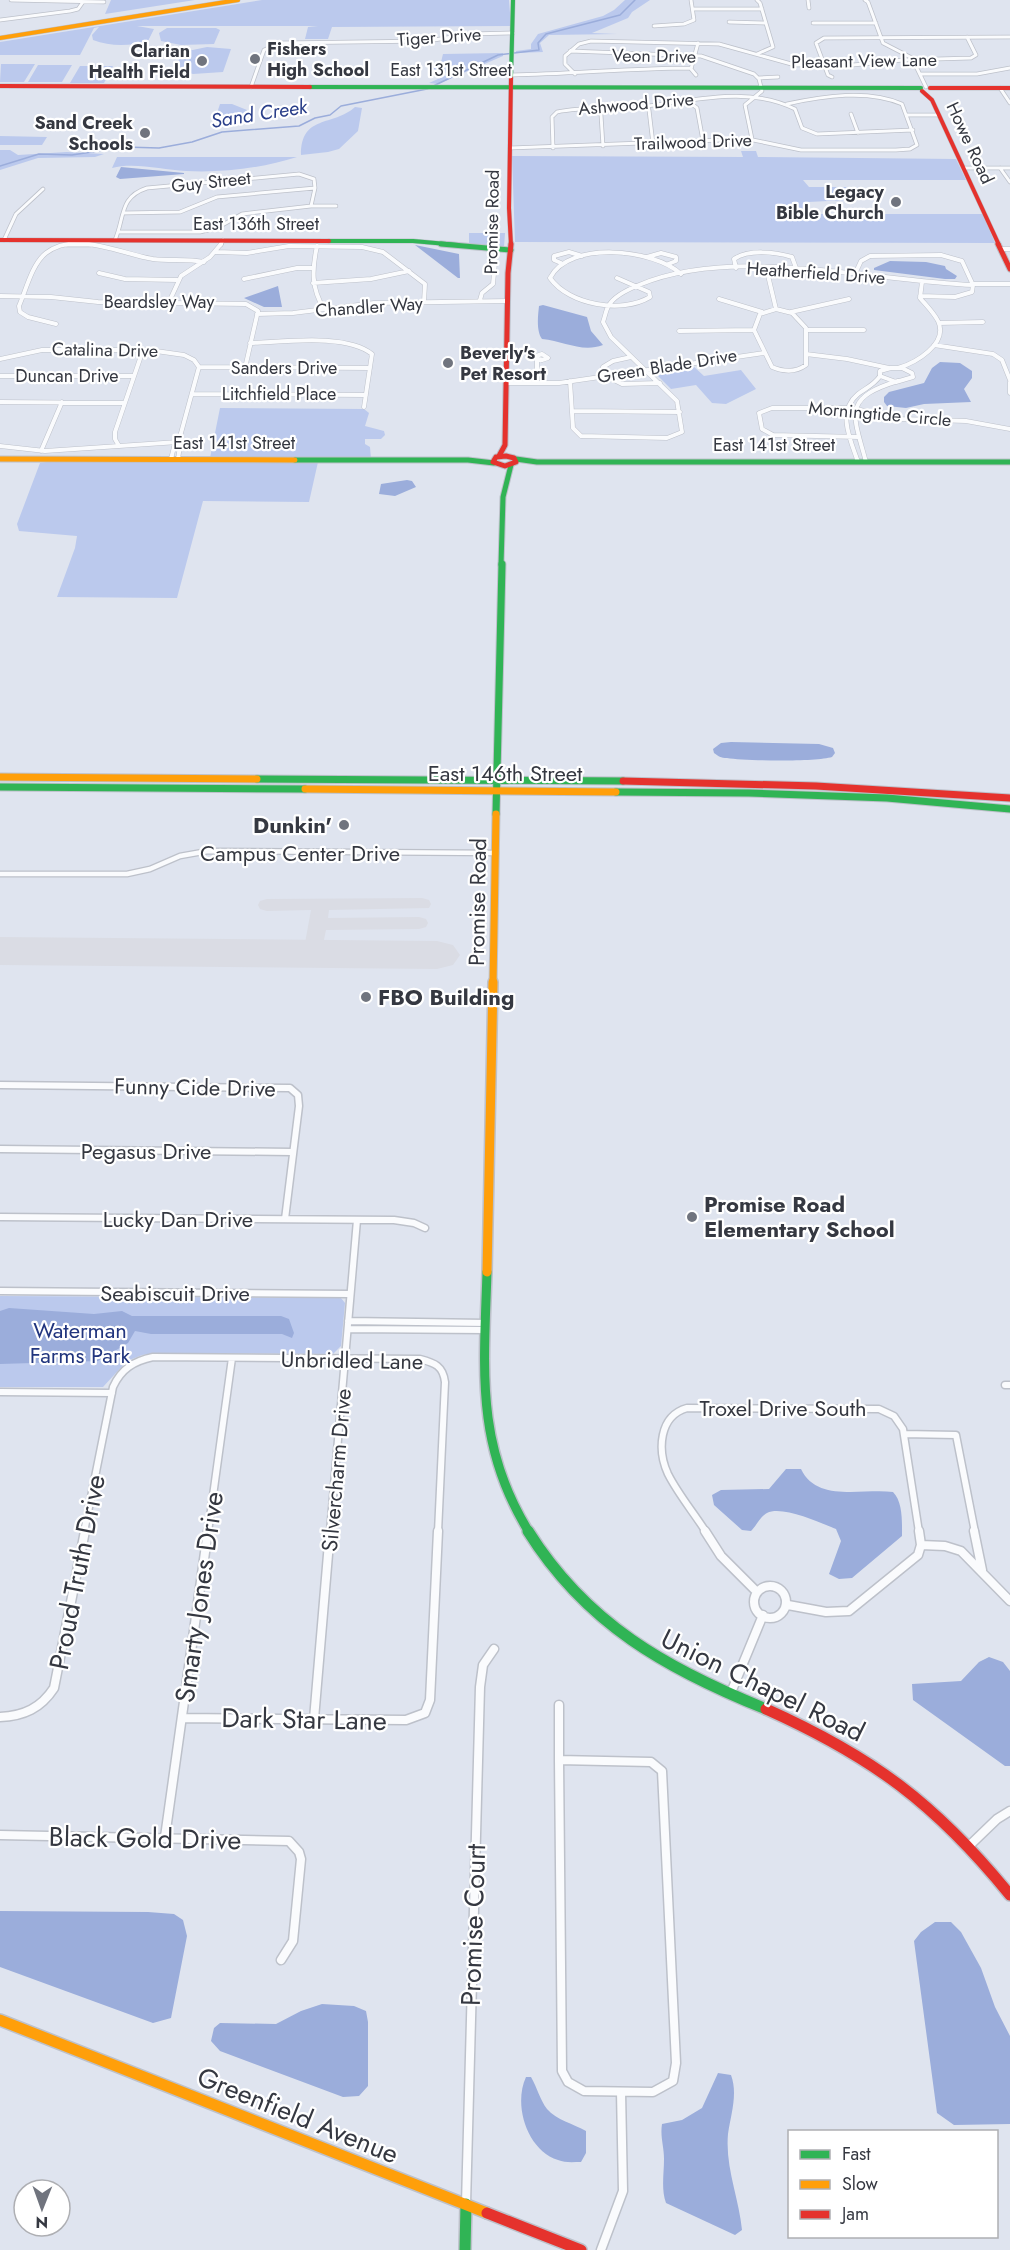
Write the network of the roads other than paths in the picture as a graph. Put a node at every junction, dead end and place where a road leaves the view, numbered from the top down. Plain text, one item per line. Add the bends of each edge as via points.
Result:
1 (11, 0) edge
2 (214, 0) edge
3 (238, 0) edge
4 (513, 0) edge
5 (691, 0) edge
6 (757, 0) edge
7 (808, 0) edge
8 (865, 0) edge
9 (83, 2) junction
10 (104, 2) dead end
11 (809, 8) dead end
12 (693, 9) junction
13 (762, 9) junction
14 (0, 20) edge
15 (729, 22) dead end
16 (766, 22) junction
17 (813, 23) dead end
18 (876, 23) junction
19 (654, 26) dead end
20 (513, 33) junction
21 (0, 36) edge
22 (880, 37) junction
23 (967, 37) junction
24 (1010, 37) edge
25 (698, 43) junction
26 (570, 51) junction
27 (757, 54) junction
28 (694, 55) junction
29 (914, 60) junction
30 (824, 65) junction
31 (691, 68) junction
32 (1010, 68) edge
33 (575, 74) junction
34 (920, 74) junction
35 (512, 75) junction
36 (696, 75) dead end
37 (832, 77) dead end
38 (759, 78) junction
39 (778, 78) dead end
40 (0, 86) edge
41 (251, 87) junction
42 (511, 87) junction
43 (761, 87) junction
44 (926, 90) junction
45 (1006, 90) edge
46 (755, 97) junction
47 (687, 100) junction
48 (1010, 103) edge
49 (787, 104) junction
50 (644, 106) junction
51 (597, 108) junction
52 (851, 114) dead end
53 (907, 115) junction
54 (939, 115) junction
55 (914, 130) junction
56 (858, 133) junction
57 (752, 139) junction
58 (703, 141) junction
59 (653, 144) junction
60 (603, 146) junction
61 (510, 148) junction
62 (553, 148) junction
63 (965, 168) junction
64 (1000, 168) junction
65 (1010, 168) edge
66 (1010, 182) edge
67 (315, 188) junction
68 (43, 189) dead end
69 (311, 206) junction
70 (336, 206) dead end
71 (123, 213) junction
72 (117, 236) junction
73 (2, 240) edge
74 (220, 240) junction
75 (317, 246) junction
76 (1005, 249) edge
77 (511, 250) junction
78 (217, 252) junction
79 (582, 256) junction
80 (491, 257) dead end
81 (647, 257) junction
82 (204, 262) junction
83 (561, 263) junction
84 (668, 264) junction
85 (766, 267) junction
86 (312, 268) junction
87 (736, 268) junction
88 (796, 268) junction
89 (1010, 269) edge
90 (409, 271) junction
91 (99, 273) dead end
92 (681, 274) junction
93 (855, 274) junction
94 (616, 278) dead end
95 (244, 279) dead end
96 (177, 280) junction
97 (922, 282) junction
98 (313, 283) junction
99 (636, 285) junction
100 (973, 285) junction
101 (1010, 285) edge
102 (0, 296) edge
103 (920, 296) junction
104 (23, 297) junction
105 (719, 299) dead end
106 (849, 299) dead end
107 (480, 300) junction
108 (508, 300) junction
109 (169, 302) junction
110 (424, 302) junction
111 (608, 304) junction
112 (324, 309) junction
113 (776, 309) junction
114 (762, 312) junction
115 (791, 312) junction
116 (257, 314) junction
117 (983, 322) dead end
118 (939, 323) junction
119 (56, 324) dead end
120 (754, 330) junction
121 (806, 330) junction
122 (864, 330) dead end
123 (679, 331) dead end
124 (250, 343) junction
125 (934, 345) junction
126 (143, 350) junction
127 (765, 352) junction
128 (806, 354) junction
129 (631, 357) junction
130 (0, 359) edge
131 (537, 360) dead end
132 (916, 363) junction
133 (867, 364) junction
134 (199, 367) junction
135 (245, 368) junction
136 (370, 368) junction
137 (889, 368) junction
138 (897, 368) junction
139 (645, 370) junction
140 (912, 373) junction
141 (880, 374) junction
142 (0, 375) edge
143 (134, 376) junction
144 (605, 376) junction
145 (537, 380) junction
146 (506, 381) junction
147 (570, 381) junction
148 (898, 381) junction
149 (1010, 381) edge
150 (660, 384) junction
151 (1010, 393) edge
152 (192, 394) junction
153 (366, 395) junction
154 (0, 402) edge
155 (62, 402) junction
156 (125, 403) junction
157 (364, 407) dead end
158 (847, 408) junction
159 (855, 408) junction
160 (573, 411) junction
161 (680, 411) junction
162 (1010, 429) edge
163 (850, 437) junction
164 (859, 437) junction
165 (178, 443) junction
166 (505, 445) junction
167 (0, 446) edge
168 (119, 446) junction
169 (41, 451) junction
170 (0, 459) edge
171 (175, 459) junction
172 (496, 460) junction
173 (513, 462) junction
174 (862, 462) junction
175 (1010, 462) edge
176 (506, 480) junction
177 (0, 777) edge
178 (119, 777) junction
179 (498, 780) junction
180 (0, 781) edge
181 (0, 787) edge
182 (497, 791) junction
183 (1010, 798) edge
184 (1010, 809) edge
185 (496, 853) junction
186 (0, 874) edge
187 (0, 1085) edge
188 (0, 1149) edge
189 (292, 1152) junction
190 (0, 1217) edge
191 (285, 1219) junction
192 (357, 1220) junction
193 (425, 1228) dead end
194 (0, 1291) edge
195 (350, 1294) junction
196 (348, 1325) junction
197 (486, 1326) junction
198 (232, 1358) junction
199 (345, 1359) junction
200 (0, 1392) edge
201 (112, 1392) junction
202 (904, 1434) junction
203 (921, 1545) junction
204 (982, 1570) junction
205 (756, 1591) junction
206 (1010, 1601) edge
207 (788, 1605) junction
208 (764, 1616) junction
209 (494, 1649) dead end
210 (730, 1695) junction
211 (559, 1705) dead end
212 (425, 1713) joint
213 (0, 1717) edge
214 (182, 1718) junction
215 (314, 1719) junction
216 (559, 1760) junction
217 (1010, 1811) edge
218 (0, 1835) edge
219 (165, 1837) junction
220 (970, 1845) junction
221 (1010, 1895) edge
222 (281, 1960) dead end
223 (0, 2020) edge
224 (621, 2092) junction
225 (466, 2204) junction
226 (465, 2250) edge
227 (581, 2250) edge
228 (601, 2250) edge

1 - 9 street
2 - 21 main road
3 - 21 main road
4 - 20 main road, Promise Road
5 - 12 street
6 - 13 street
7 - 11 street
8 - 18 street
9 - 10 street
9 - 14 street via 70,11
12 - 13 street
12 - 19 street via 692,22
13 - 16 street
15 - 16 street
16 - 27 street via 773,47
17 - 18 street
18 - 22 street
20 - 35 main road, Promise Road
20 - 41 street, Tiger Drive via 425,41 279,43 264,50
22 - 23 street
22 - 29 street via 886,45
22 - 30 street via 819,40 816,43
23 - 24 street
23 - 29 street, Pleasant View Lane via 974,57
25 - 26 street, Pleasant View Lane via 591,41
25 - 27 street, Pleasant View Lane via 726,45
25 - 28 street
26 - 28 street, Veon Drive
26 - 33 street via 565,62
27 - 30 street, Pleasant View Lane via 790,64
28 - 31 street
28 - 38 street, Veon Drive
29 - 30 street, Pleasant View Lane
29 - 34 street, Howe Road
30 - 37 street
31 - 33 street via 627,68
31 - 36 street
32 - 34 street via 977,74
33 - 35 street
34 - 44 street, Howe Road
35 - 42 main road, Promise Road
38 - 39 street
38 - 43 street
40 - 41 main road, East 131st Street
41 - 42 main road, East 131st Street
42 - 43 main road, East 131st Street
42 - 61 main road, Promise Road
43 - 44 main road, East 131st Street
43 - 46 street
44 - 45 main road, East 131st Street
44 - 54 main road, Howe Road
45 - 48 street
46 - 47 street, Ashwood Drive
46 - 49 street, Ashwood Drive
46 - 57 street via 745,105
47 - 50 street, Ashwood Drive
47 - 58 street via 697,108
49 - 53 street via 812,98 883,98 900,102
49 - 56 street via 795,109 801,127 809,132
50 - 51 street, Ashwood Drive
50 - 59 street via 649,110
51 - 60 street
51 - 62 street, Ashwood Drive via 554,114
52 - 56 street
53 - 54 street
53 - 55 street
54 - 63 main road, Howe Road
55 - 56 street
55 - 57 street, Trailwood Drive via 918,142 910,149 801,150
57 - 58 street, Trailwood Drive
58 - 59 street, Trailwood Drive
59 - 60 street, Trailwood Drive
60 - 62 street, Trailwood Drive
61 - 62 street, Trailwood Drive
61 - 77 main road, Promise Road
63 - 64 street
63 - 76 main road, Howe Road
64 - 65 street
64 - 66 street
67 - 69 street
67 - 71 street via 217,197 180,212
67 - 71 street, Guy Street via 314,179 299,174 147,188 129,196
68 - 73 street via 16,214
69 - 70 street
69 - 72 street via 242,214 217,228 200,232
71 - 72 street, Guy Street
72 - 73 main road, East 136th Street
72 - 74 main road, East 136th Street
74 - 77 main road, East 136th Street via 413,241
74 - 78 street via 214,250
75 - 78 street
75 - 86 street
75 - 90 street via 375,249
76 - 89 main road, Howe Road
77 - 108 main road, Promise Road
78 - 82 street
79 - 81 street
79 - 83 street
79 - 83 street via 569,252 554,256
80 - 107 street via 495,263 494,284
81 - 84 street
81 - 84 street via 661,253 676,257 676,261
82 - 96 street
82 - 104 street via 150,258 109,246 69,246 45,254
83 - 111 street via 550,276 556,288 578,298
84 - 92 street
85 - 87 street, Heatherfield Drive
85 - 88 street, Heatherfield Drive
85 - 113 street
86 - 95 street
86 - 98 street
87 - 88 street via 736,256 756,254 789,256
87 - 92 street, Heatherfield Drive
88 - 93 street, Heatherfield Drive
90 - 98 street
90 - 110 street via 425,284
91 - 96 street via 125,279
92 - 99 street, Heatherfield Drive
93 - 97 street, Heatherfield Drive
93 - 100 street via 861,261 870,256 941,255 963,261
94 - 99 street
96 - 109 street
97 - 100 street, Heatherfield Drive
97 - 103 street
98 - 112 street
99 - 111 street, Heatherfield Drive
99 - 111 street via 649,292 648,300 634,305
100 - 101 street, Heatherfield Drive
100 - 103 street via 972,292 963,295
102 - 104 street, Beardsley Way
103 - 118 street
104 - 109 street, Beardsley Way
104 - 119 street via 20,312
105 - 114 street
106 - 115 street
107 - 108 street, Chandler Way
107 - 110 street, Chandler Way
108 - 146 main road, Promise Road
109 - 116 street, Beardsley Way via 240,303 254,307
110 - 112 street, Chandler Way
111 - 129 street via 603,314 604,326
112 - 116 street, Chandler Way
113 - 114 street
113 - 115 street
114 - 120 street
115 - 121 street
116 - 124 street
117 - 118 street
118 - 125 street
120 - 123 street
120 - 127 street
121 - 122 street
121 - 128 street
124 - 135 street
124 - 136 street via 356,344 370,350
125 - 132 street
125 - 149 street via 993,354 1002,360
126 - 130 street, Catalina Drive via 43,350
126 - 134 street, Catalina Drive via 180,354
126 - 143 street
127 - 128 street via 772,367 790,371 806,367
127 - 139 street, Green Blade Drive
128 - 133 street
129 - 139 street
129 - 144 street via 606,364 602,370
131 - 145 street
132 - 138 street
132 - 140 street
133 - 137 street
133 - 141 street
134 - 135 street, Sanders Drive
134 - 152 street
135 - 136 street, Sanders Drive
136 - 153 street
137 - 138 street
137 - 141 street
138 - 140 street
139 - 144 street, Green Blade Drive
139 - 150 street
140 - 148 street via 910,380
141 - 148 street via 886,380
141 - 158 street
142 - 143 street, Duncan Drive
143 - 156 street
144 - 147 street, Green Blade Drive
144 - 150 street via 627,385
145 - 146 street, Green Blade Drive
145 - 147 street, Green Blade Drive
146 - 147 street, Green Blade Drive
146 - 166 main road, Promise Road
147 - 160 street
148 - 159 street via 876,388
149 - 151 street
150 - 161 street via 679,402
152 - 153 street, Litchfield Place
152 - 165 street
153 - 157 street
154 - 155 street
155 - 156 street
155 - 169 street
156 - 168 street via 115,439
158 - 159 street, Morningtide Circle
158 - 163 street
158 - 163 street, Morningtide Circle via 768,408 759,413 763,431 776,436
159 - 162 street, Morningtide Circle via 902,419 962,421
159 - 164 street
160 - 161 street
160 - 161 street via 576,433 592,438 670,438 681,434
163 - 164 street
163 - 174 street
164 - 174 street
165 - 168 street
165 - 171 street
166 - 172 main road, Promise Road
166 - 173 main road
167 - 169 street
168 - 169 street via 82,452
170 - 171 main road, East 141st Street
171 - 172 main road, East 141st Street
172 - 173 main road, East 141st Street
172 - 176 main road
173 - 174 main road, East 141st Street
173 - 176 main road, Promise Road
174 - 175 main road, East 141st Street
176 - 179 main road, Promise Road
177 - 178 main road, East 146th Street
178 - 179 main road, East 146th Street
178 - 180 main road via 62,782
179 - 182 main road, Promise Road
179 - 183 main road, East 146th Street via 780,783
181 - 182 main road, East 146th Street
182 - 184 main road, East 146th Street via 805,794
182 - 185 main road, Promise Road
185 - 186 street, Campus Center Drive via 208,851 180,856 133,874
185 - 197 main road, Promise Road
187 - 189 street, Funny Cide Drive via 290,1088 298,1100
188 - 189 street, Pegasus Drive
189 - 191 street, Funny Cide Drive
190 - 191 street, Lucky Dan Drive
191 - 192 street, Lucky Dan Drive
192 - 193 street, Lucky Dan Drive via 406,1221
192 - 195 street, Silvercharm Drive
194 - 195 street, Seabiscuit Drive
195 - 196 street, Silvercharm Drive
196 - 197 street
196 - 199 street, Silvercharm Drive
197 - 210 main road, Union Chapel Road via 486,1427 500,1480 529,1538 565,1583 615,1629 669,1665
198 - 199 street, Unbridled Lane
198 - 201 street, Unbridled Lane via 140,1360 120,1373
198 - 214 street, Smarty Jones Drive
199 - 212 street, Unbridled Lane via 429,1360 444,1373 430,1700
199 - 215 street, Silvercharm Drive
200 - 201 street
201 - 213 street, Proud Truth Drive via 54,1688 29,1713
202 - 203 street
202 - 204 street via 956,1435
202 - 205 street, Troxel Drive South via 896,1417 879,1409 687,1408 669,1415 663,1429 668,1473 721,1556
203 - 204 street via 962,1551
203 - 207 street via 914,1560 849,1611 827,1612
204 - 206 street
205 - 207 street via 777,1588
205 - 208 street via 752,1604
207 - 208 street via 779,1616
208 - 210 street
209 - 225 street, Promise Court via 483,1665 480,1687
210 - 220 main road, Union Chapel Road via 795,1720 863,1756 932,1808
211 - 216 street
212 - 215 street, Dark Star Lane via 406,1720
214 - 215 street, Dark Star Lane
214 - 219 street, Smarty Jones Drive
216 - 224 street via 562,2071 578,2090
216 - 224 street via 651,1762 662,1775 676,2070 673,2081 659,2091
217 - 220 street
218 - 219 street, Black Gold Drive
219 - 222 street, Black Gold Drive via 289,1841 301,1859 293,1941
220 - 221 main road, Union Chapel Road
223 - 225 main road, Greenfield Avenue
224 - 228 street via 623,2191
225 - 226 main road
225 - 227 main road, Greenfield Avenue

